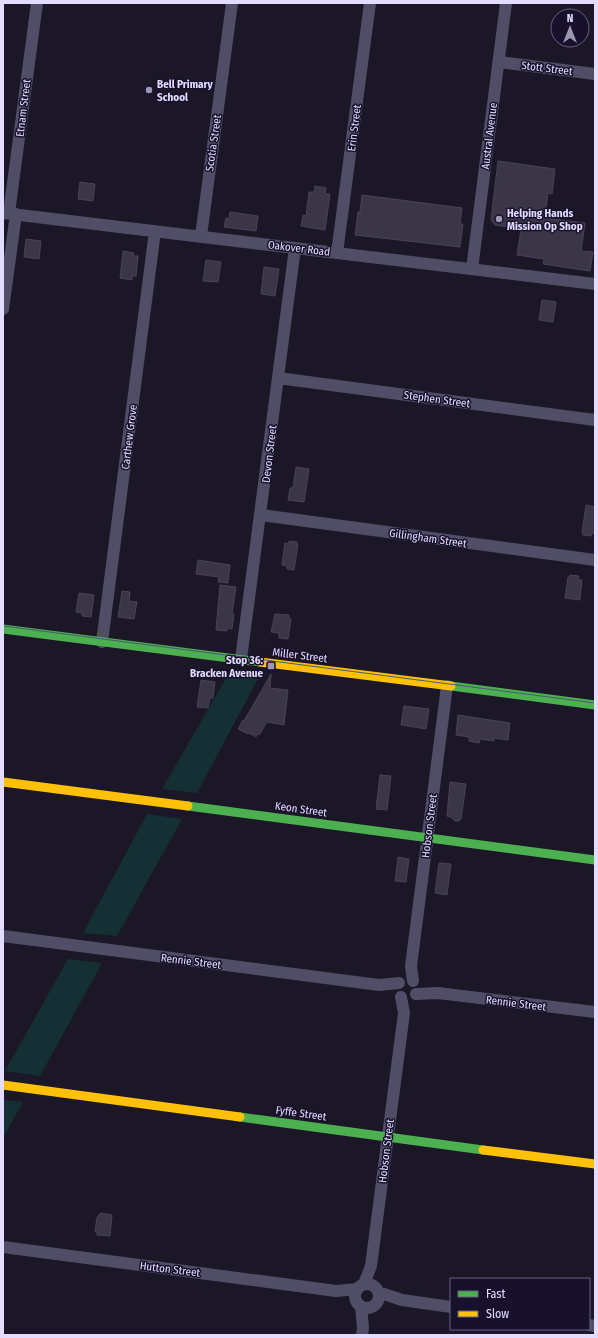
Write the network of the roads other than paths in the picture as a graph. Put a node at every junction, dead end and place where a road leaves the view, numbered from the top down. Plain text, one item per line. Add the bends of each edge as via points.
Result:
1 (37, 3) edge
2 (232, 3) edge
3 (370, 3) edge
4 (506, 3) edge
5 (498, 62) junction
6 (595, 74) edge
7 (9, 213) edge
8 (156, 231) junction
9 (201, 236) junction
10 (296, 248) junction
11 (337, 253) junction
12 (472, 269) junction
13 (595, 284) edge
14 (3, 309) edge
15 (278, 378) junction
16 (595, 420) edge
17 (261, 515) junction
18 (595, 560) edge
19 (3, 629) edge
20 (102, 642) junction
21 (241, 659) junction
22 (447, 686) junction
23 (595, 704) edge
24 (3, 782) edge
25 (428, 838) junction
26 (595, 860) edge
27 (3, 936) edge
28 (407, 989) junction
29 (595, 1012) edge
30 (3, 1085) edge
31 (388, 1137) junction
32 (595, 1164) edge
33 (3, 1247) edge
34 (367, 1296) junction
35 (450, 1307) edge
36 (362, 1331) edge

1 - 7 street, Etnam Street
2 - 9 street, Scotia Street
3 - 11 street, Erin Street
4 - 5 street, Austral Avenue
5 - 6 street, Stott Street
5 - 12 street, Austral Avenue
7 - 8 street, Oakover Road
7 - 14 street, Etnam Street
8 - 9 street, Oakover Road
8 - 20 street, Carthew Grove
9 - 10 street, Oakover Road
10 - 11 street, Oakover Road
10 - 15 street, Devon Street
11 - 12 street, Oakover Road
12 - 13 street, Oakover Road
15 - 16 street, Stephen Street
15 - 17 street, Devon Street
17 - 18 street, Gillingham Street
17 - 21 street, Devon Street
19 - 20 street, Miller Street
20 - 21 street, Miller Street
21 - 22 street, Miller Street
22 - 23 street, Miller Street
22 - 25 street, Hobson Street
24 - 25 street, Keon Street
25 - 26 street, Keon Street
25 - 28 street, Hobson Street
27 - 28 street, Rennie Street
28 - 29 street, Rennie Street
28 - 31 street, Hobson Street
30 - 31 street, Fyffe Street
31 - 32 street, Fyffe Street
31 - 34 street, Hobson Street
33 - 34 street, Hutton Street
34 - 35 street, Hutton Street
34 - 36 street, Hobson Street

